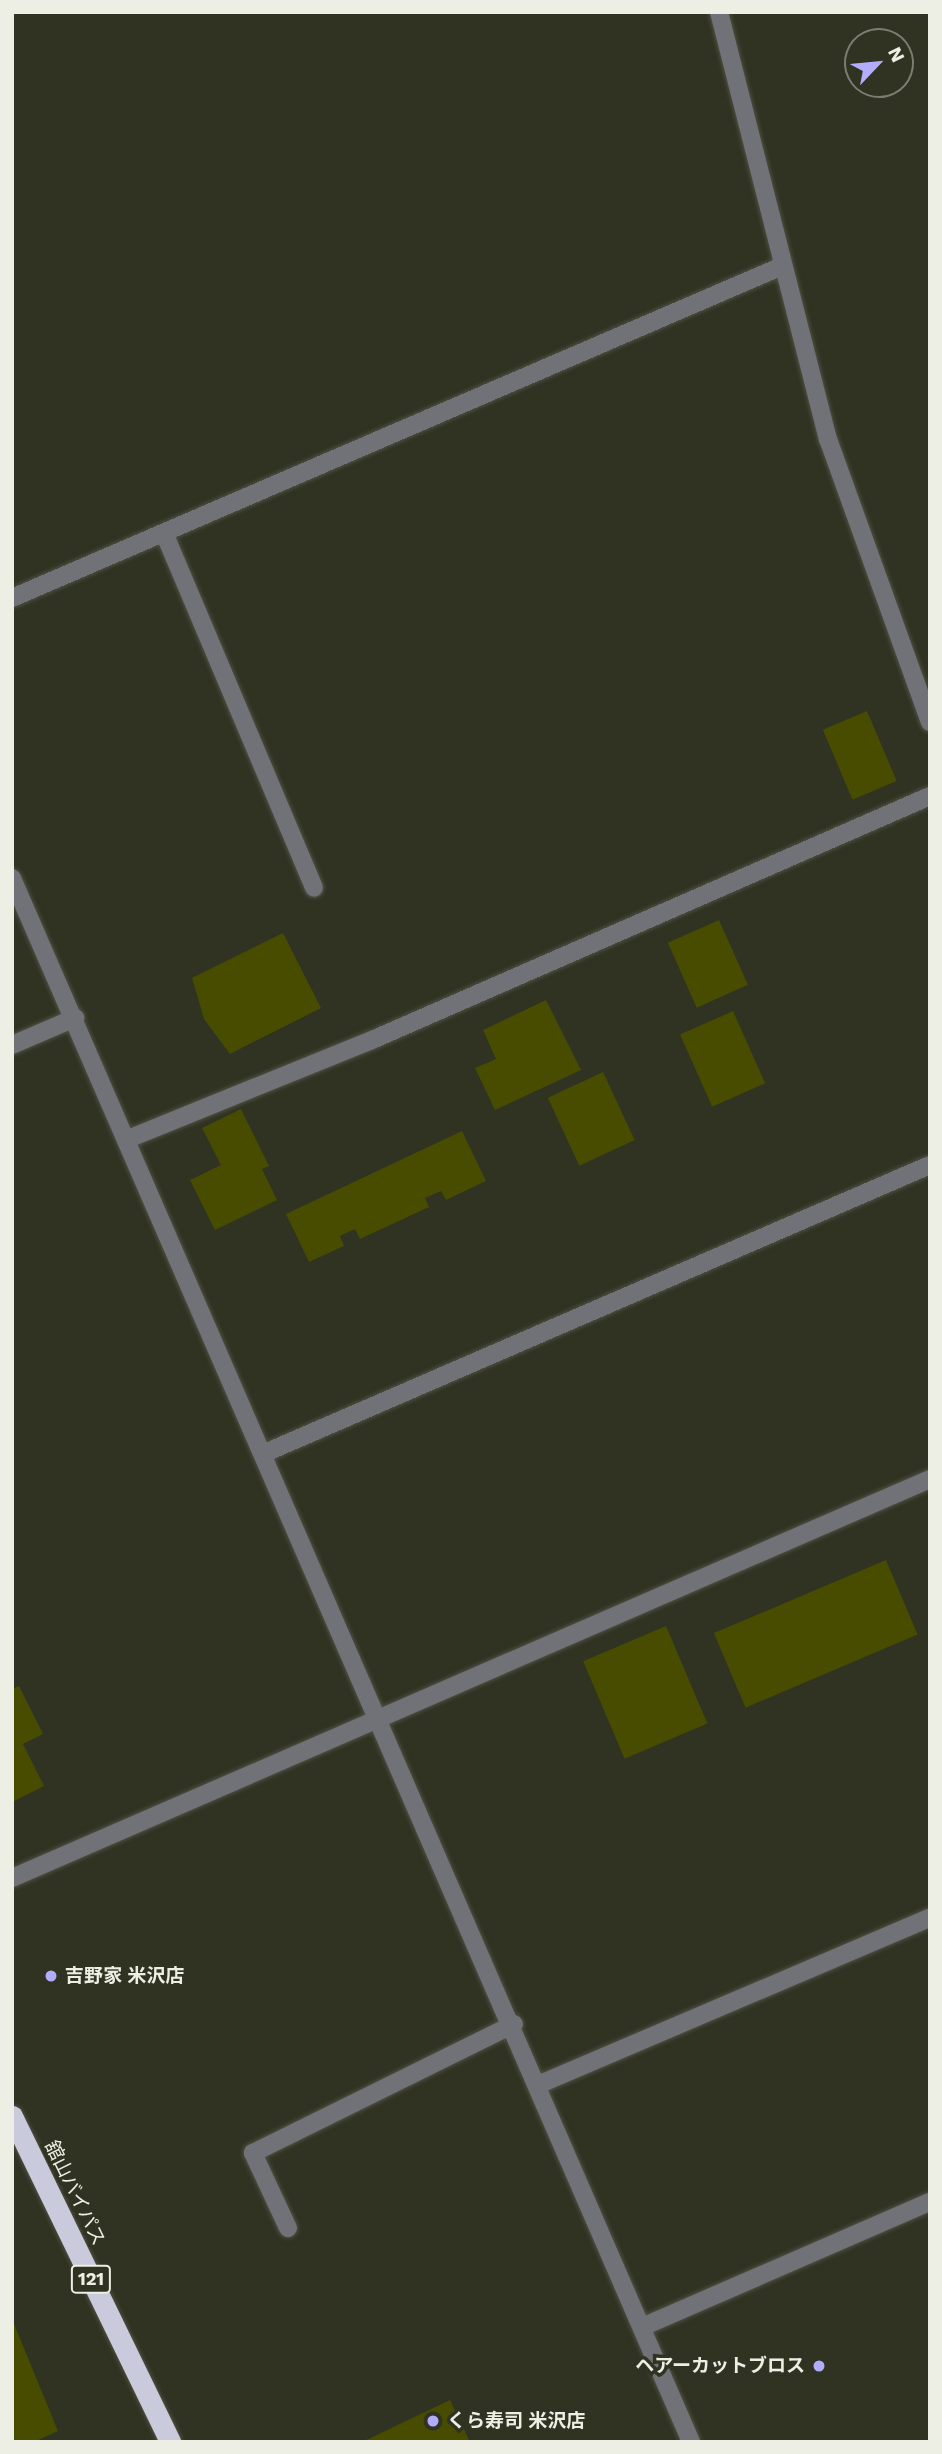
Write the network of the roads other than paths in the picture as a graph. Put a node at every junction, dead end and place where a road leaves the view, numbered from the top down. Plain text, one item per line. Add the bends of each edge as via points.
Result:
1 (719, 12) edge
2 (780, 267) junction
3 (165, 535) junction
4 (12, 598) edge
5 (930, 722) edge
6 (930, 796) edge
7 (12, 878) edge
8 (314, 888) dead end
9 (75, 1018) junction
10 (12, 1045) edge
11 (128, 1139) junction
12 (930, 1165) edge
13 (267, 1452) junction
14 (930, 1479) edge
15 (373, 1720) junction
16 (12, 1878) edge
17 (930, 1918) edge
18 (514, 2024) junction
19 (540, 2084) junction
20 (12, 2116) edge
21 (930, 2202) edge
22 (288, 2228) dead end
23 (642, 2327) junction
24 (170, 2442) edge
25 (691, 2442) edge

1 - 2 street
2 - 3 street via 483,390
2 - 5 street via 832,452
3 - 4 street
3 - 8 street
6 - 11 street via 372,1040
7 - 9 street
9 - 10 street
9 - 11 street
11 - 13 street
12 - 13 street
13 - 15 street
14 - 15 street
15 - 16 street
15 - 18 street
17 - 19 street
18 - 19 street
18 - 22 street via 253,2153
19 - 23 street
20 - 24 highway, 舘山バイパス / 121
21 - 23 street
23 - 25 street

